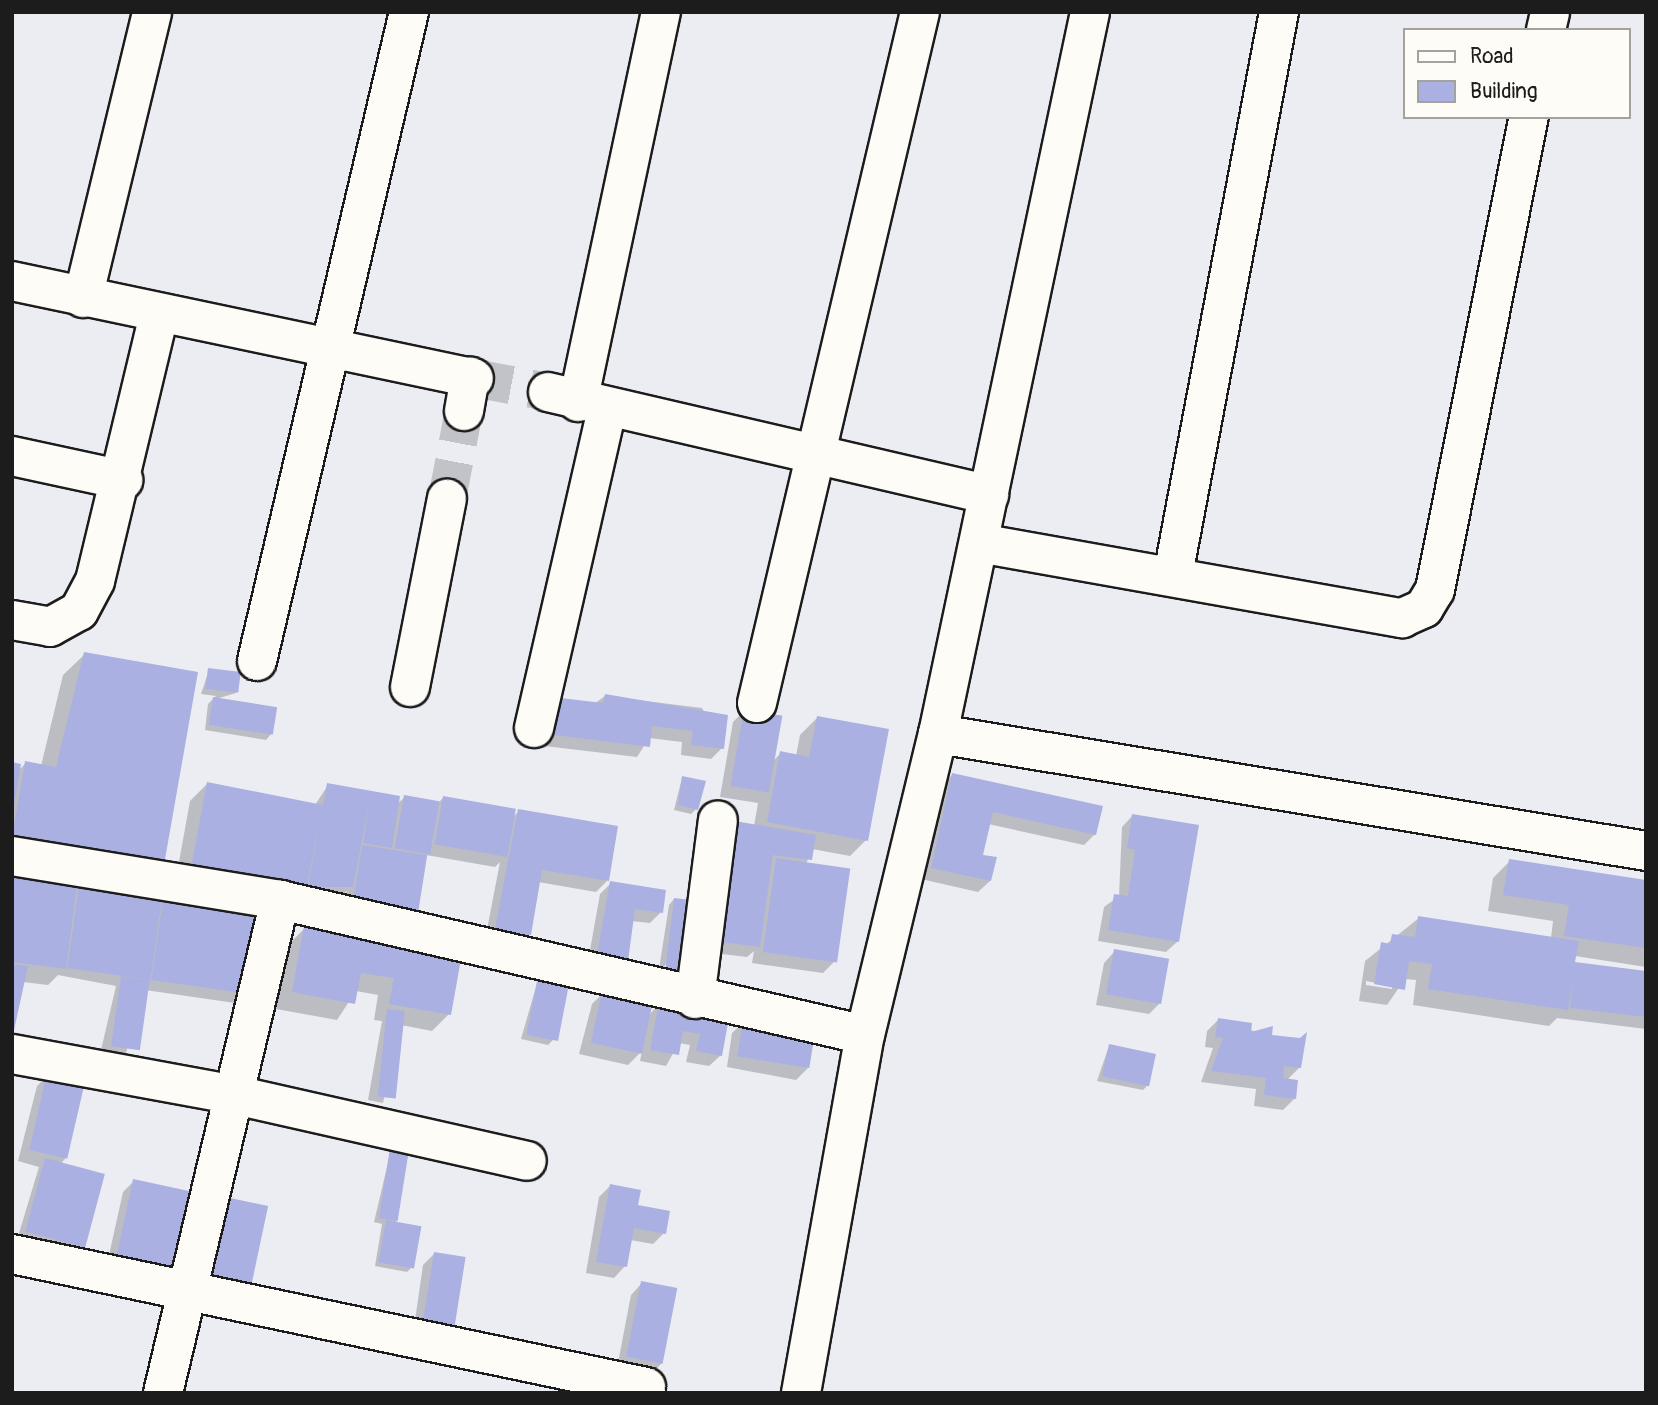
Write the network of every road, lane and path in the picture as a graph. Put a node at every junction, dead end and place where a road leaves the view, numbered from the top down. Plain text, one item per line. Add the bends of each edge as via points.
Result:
1 (152, 12) edge
2 (410, 12) edge
3 (661, 12) edge
4 (920, 12) edge
5 (1090, 12) edge
6 (1279, 12) edge
7 (1529, 119) edge
8 (12, 281) edge
9 (83, 298) junction
10 (159, 314) junction
11 (327, 347) junction
12 (470, 389) tunnel mouth
13 (578, 401) junction
14 (12, 456) edge
15 (820, 456) junction
16 (123, 480) junction
17 (989, 495) junction
18 (447, 499) tunnel mouth
19 (979, 543) junction
20 (1172, 575) junction
21 (12, 620) edge
22 (257, 660) dead end
23 (410, 687) dead end
24 (757, 703) dead end
25 (534, 727) dead end
26 (938, 734) junction
27 (718, 820) dead end
28 (1646, 851) edge
29 (12, 856) edge
30 (280, 900) junction
31 (695, 999) junction
32 (865, 1035) junction
33 (12, 1054) edge
34 (235, 1095) junction
35 (527, 1161) dead end
36 (12, 1254) edge
37 (189, 1293) junction
38 (646, 1387) dead end
39 (163, 1393) edge
40 (801, 1393) edge

1 - 9 street
2 - 11 street
3 - 13 street
4 - 15 street
5 - 17 street
6 - 20 street
7 - 20 street via 1435,590 1424,608 1402,618
8 - 9 street
9 - 10 street
10 - 11 street
10 - 16 street
11 - 12 street
11 - 22 street
13 - 15 street
13 - 25 street
14 - 16 street
15 - 17 street
15 - 24 street
16 - 21 street via 95,581 79,611 51,627
17 - 19 street
18 - 23 street
19 - 20 street
19 - 26 street
26 - 28 street
26 - 32 street
27 - 31 street
29 - 30 street
30 - 31 street
30 - 34 street
31 - 32 street
32 - 40 street
33 - 34 street
34 - 35 street
34 - 37 street
36 - 37 street
37 - 38 street
37 - 39 street

